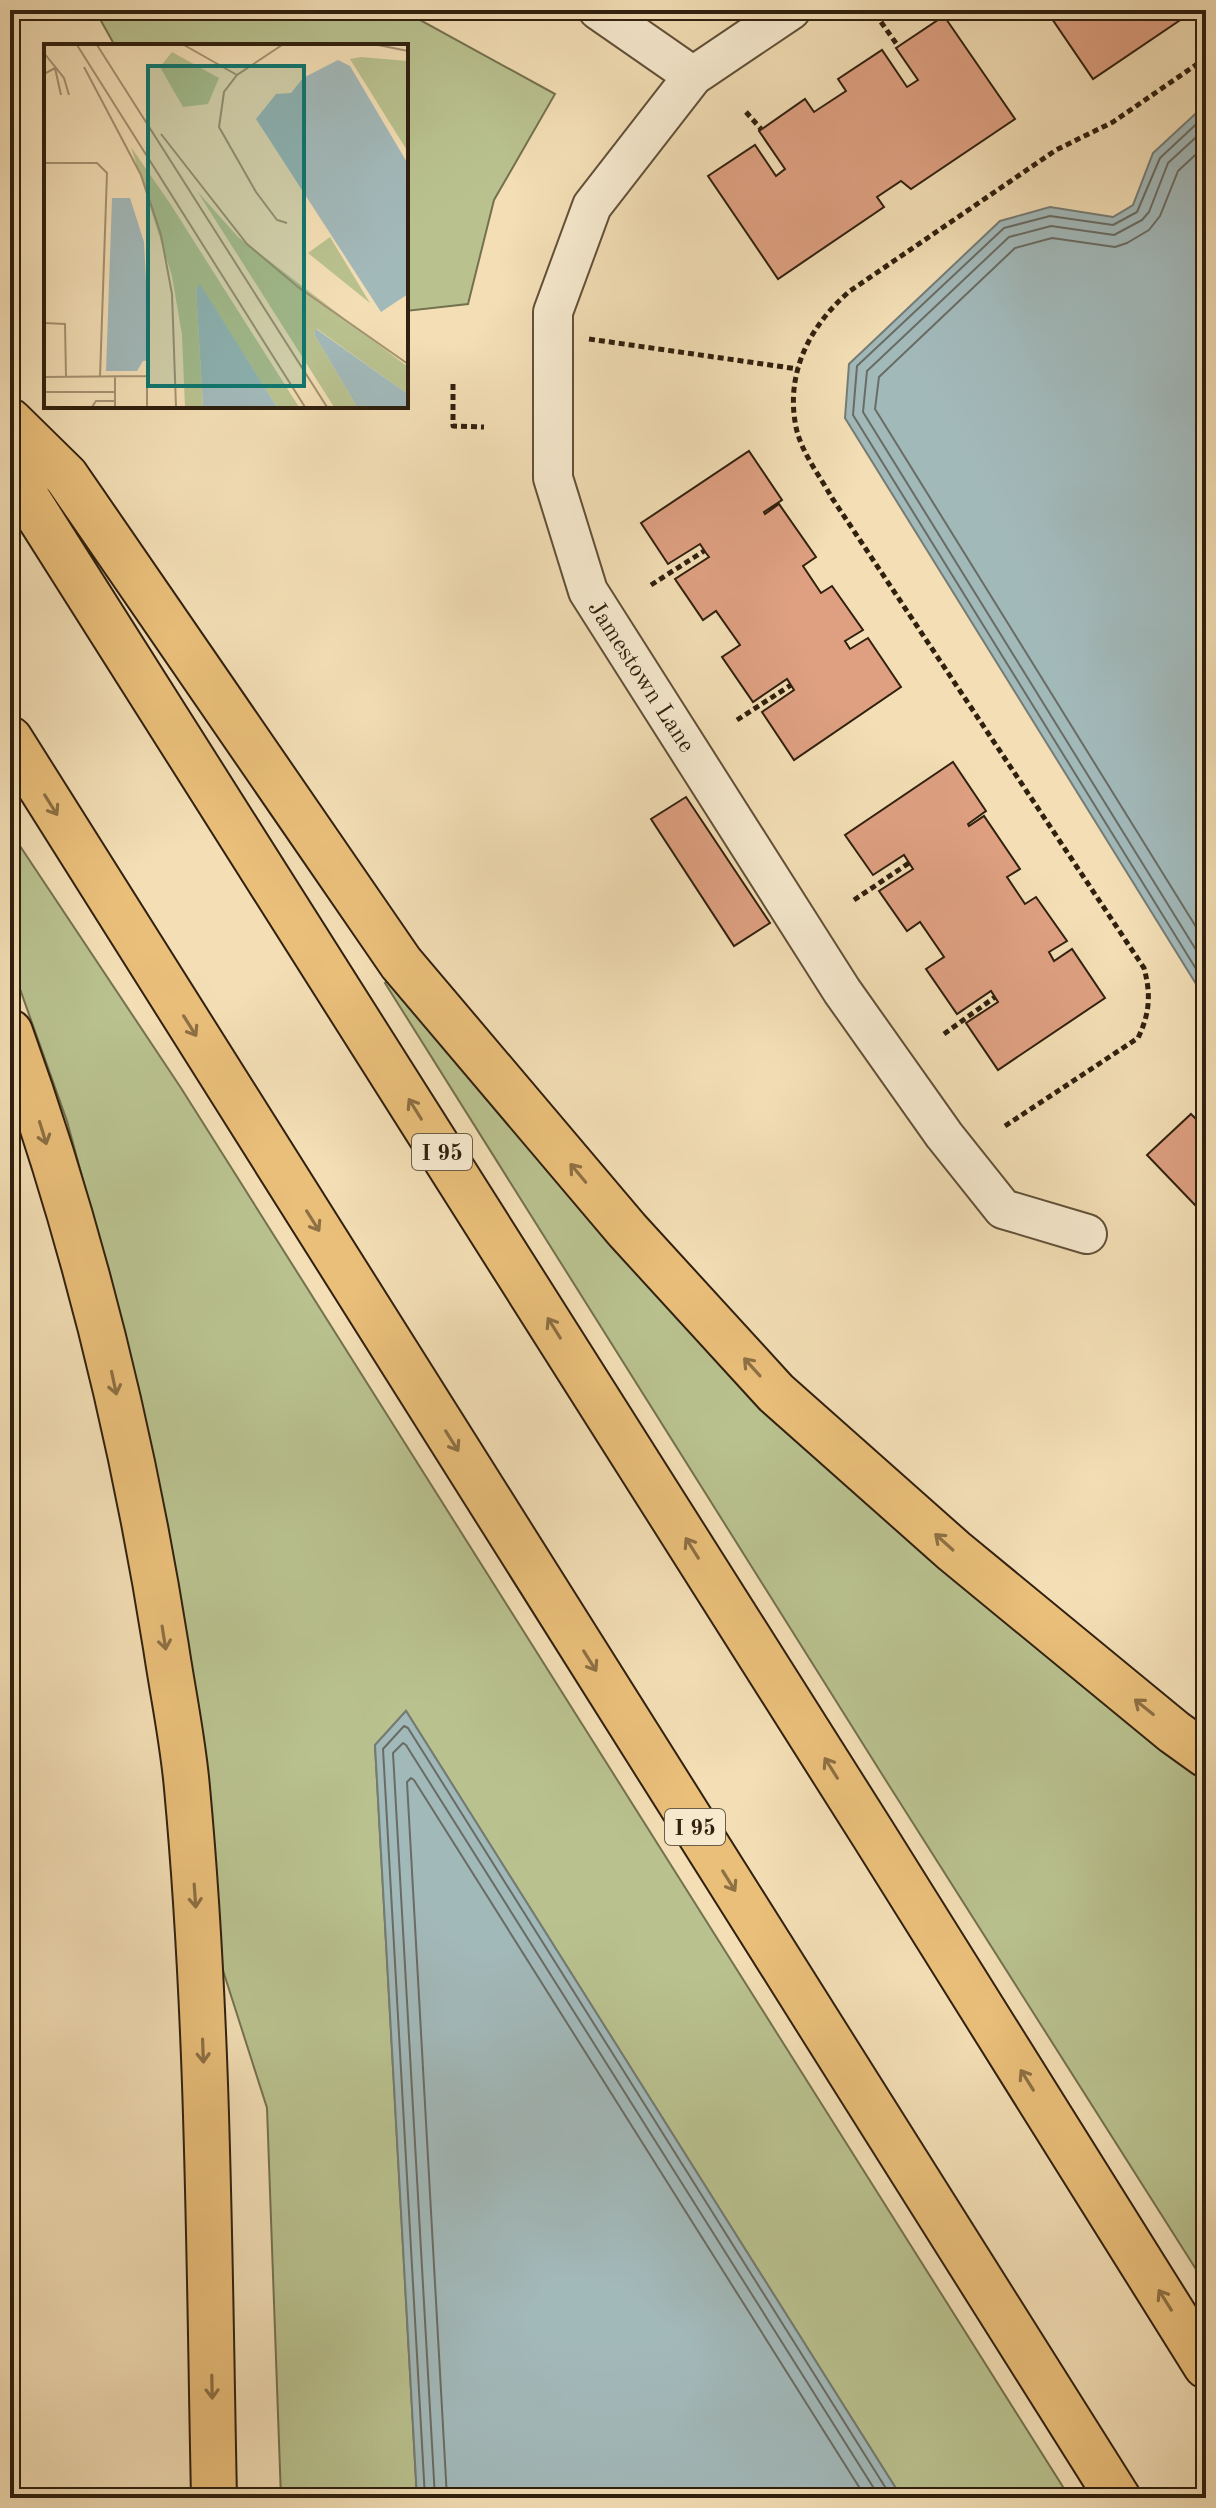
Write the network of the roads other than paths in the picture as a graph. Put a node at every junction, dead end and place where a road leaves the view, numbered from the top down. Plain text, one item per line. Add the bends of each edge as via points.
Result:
1 (598, 10) edge
2 (791, 10) edge
3 (693, 76) junction
4 (10, 421) edge
5 (10, 471) edge
6 (10, 739) edge
7 (10, 1032) edge
8 (1087, 1234) dead end
9 (1206, 1755) edge
10 (1206, 2366) edge
11 (214, 2498) edge
12 (1118, 2498) edge

1 - 3 street
2 - 3 street, Jamestown Lane
3 - 8 street, Jamestown Lane via 592,206 553,312 553,478 588,591 842,991 944,1135 1003,1209
9 -> 4 highway via 954,1551 776,1393 627,1230 401,963 66,476
10 -> 5 highway, I 95
6 -> 12 highway, I 95
7 -> 11 highway via 100,1321 153,1564 187,1784 200,1973

